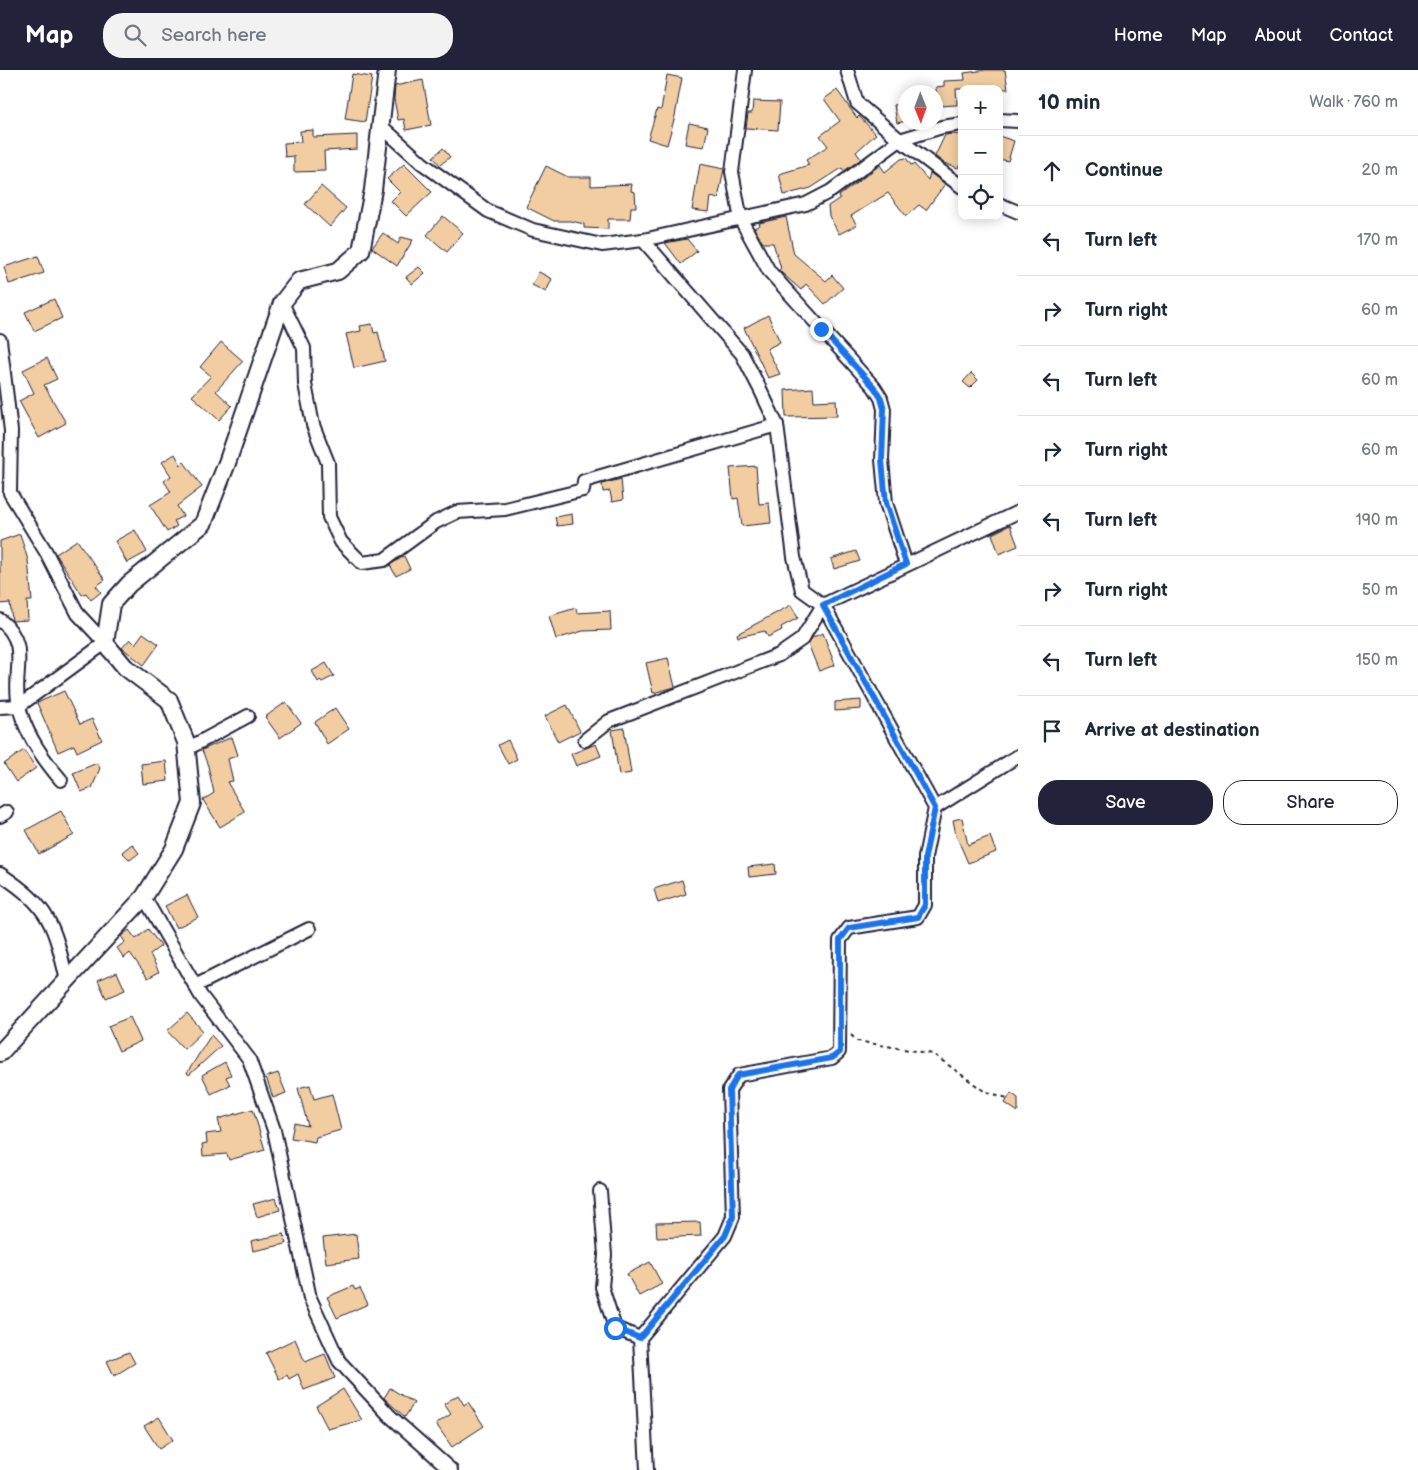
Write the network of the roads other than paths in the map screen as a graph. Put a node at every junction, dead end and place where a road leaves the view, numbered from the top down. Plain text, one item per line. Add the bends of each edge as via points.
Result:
1 (387, 70) edge
2 (745, 70) edge
3 (847, 70) edge
4 (1003, 120) edge
5 (1018, 121) edge
6 (958, 125) edge
7 (381, 126) junction
8 (900, 140) junction
9 (958, 184) edge
10 (1003, 206) edge
11 (1018, 212) edge
12 (741, 220) junction
13 (643, 240) junction
14 (282, 303) junction
15 (0, 340) edge
16 (778, 424) junction
17 (5, 492) edge
18 (1018, 512) edge
19 (906, 564) junction
20 (823, 605) junction
21 (0, 620) edge
22 (105, 644) junction
23 (19, 706) junction
24 (0, 707) edge
25 (248, 716) dead end
26 (585, 740) dead end
27 (187, 750) junction
28 (1018, 756) edge
29 (61, 780) dead end
30 (935, 808) junction
31 (0, 874) edge
32 (144, 897) junction
33 (309, 929) dead end
34 (66, 981) junction
35 (195, 986) junction
36 (0, 1053) edge
37 (600, 1191) dead end
38 (640, 1338) junction
39 (451, 1470) edge
40 (647, 1470) edge

1 - 7 street
2 - 12 street via 732,172
3 - 8 street via 857,103
4 - 5 street
6 - 8 street
7 - 13 street via 422,163 488,211 533,230 602,245
7 - 14 street via 361,252 338,271 300,281
8 - 9 street
8 - 12 street via 831,191 806,204
10 - 11 street
12 - 13 street
12 - 19 street via 769,271 881,398 886,503
13 - 16 street via 742,354
14 - 16 street via 304,348 305,384 313,425 328,463 329,517 341,542 362,563 384,560 436,522 457,512 505,509 583,490 584,481
14 - 22 street via 230,454 202,524 129,584 111,604
15 - 17 street via 11,431
16 - 20 street via 794,556 802,590
17 - 22 street via 46,552 78,614
18 - 19 street
19 - 20 street
20 - 26 street via 802,639 779,655 609,721
20 - 30 street
21 - 23 street via 11,629 18,644
22 - 23 street
22 - 27 street via 125,667 168,700
23 - 24 street
23 - 29 street via 40,754
25 - 27 street
27 - 32 street via 192,804 174,849
28 - 30 street
30 - 38 street via 925,857 925,905 918,917 849,928 840,940 840,1052 832,1058 738,1075 729,1090 733,1217 725,1236
31 - 34 street via 24,889 39,904 56,933
32 - 34 street
32 - 35 street
33 - 35 street
34 - 36 street
35 - 39 street via 249,1059 274,1130 310,1298 339,1361 390,1416
37 - 38 street via 605,1255 602,1287 615,1328
38 - 40 street

